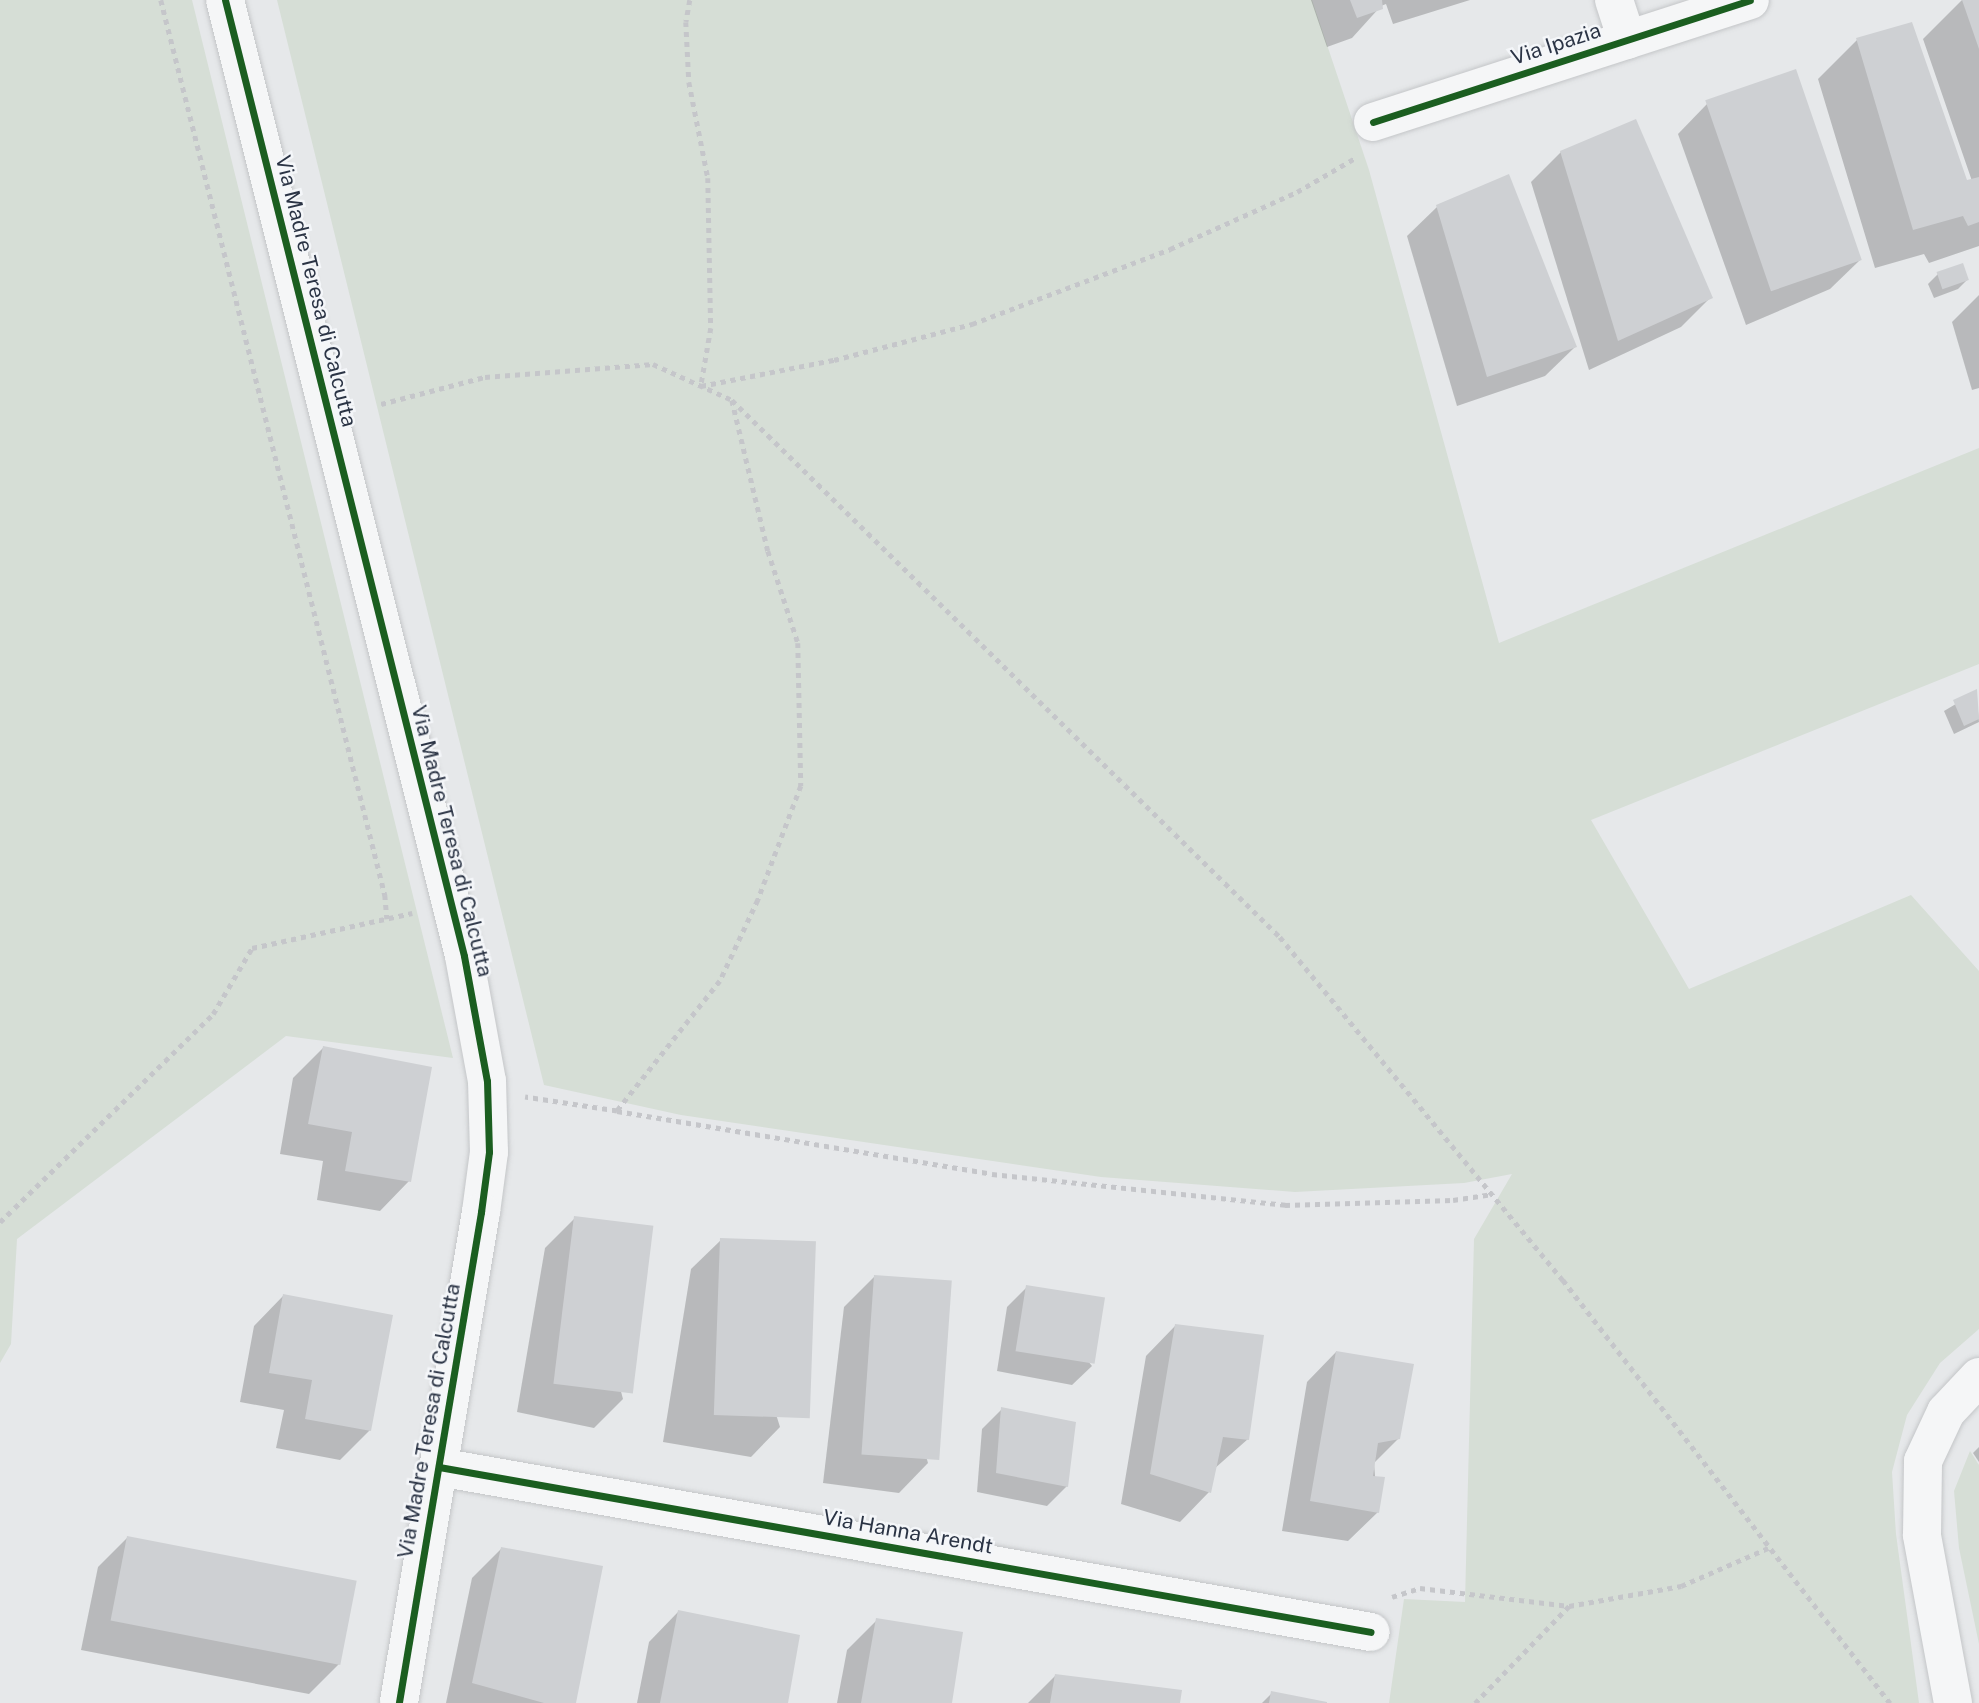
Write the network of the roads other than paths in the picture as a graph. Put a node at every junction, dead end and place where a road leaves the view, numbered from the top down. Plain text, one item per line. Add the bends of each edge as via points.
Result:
1 (225, 0) edge
2 (1615, 0) edge
3 (1749, 0) edge
4 (1627, 40) junction
5 (1369, 137) road end
6 (1979, 1377) edge
7 (439, 1468) junction
8 (1371, 1632) dead end
9 (399, 1703) edge
10 (1953, 1703) edge

1 - 7 street, Via Madre Teresa di Calcutta via 450,904 487,1081 489,1152
2 - 4 street, Via Ipazia
3 - 4 street, Via Ipazia
4 - 5 street, Via Ipazia
6 - 10 street via 1946,1412 1923,1461 1922,1535
7 - 8 street, Via Hanna Arendt
7 - 9 street, Via Madre Teresa di Calcutta

